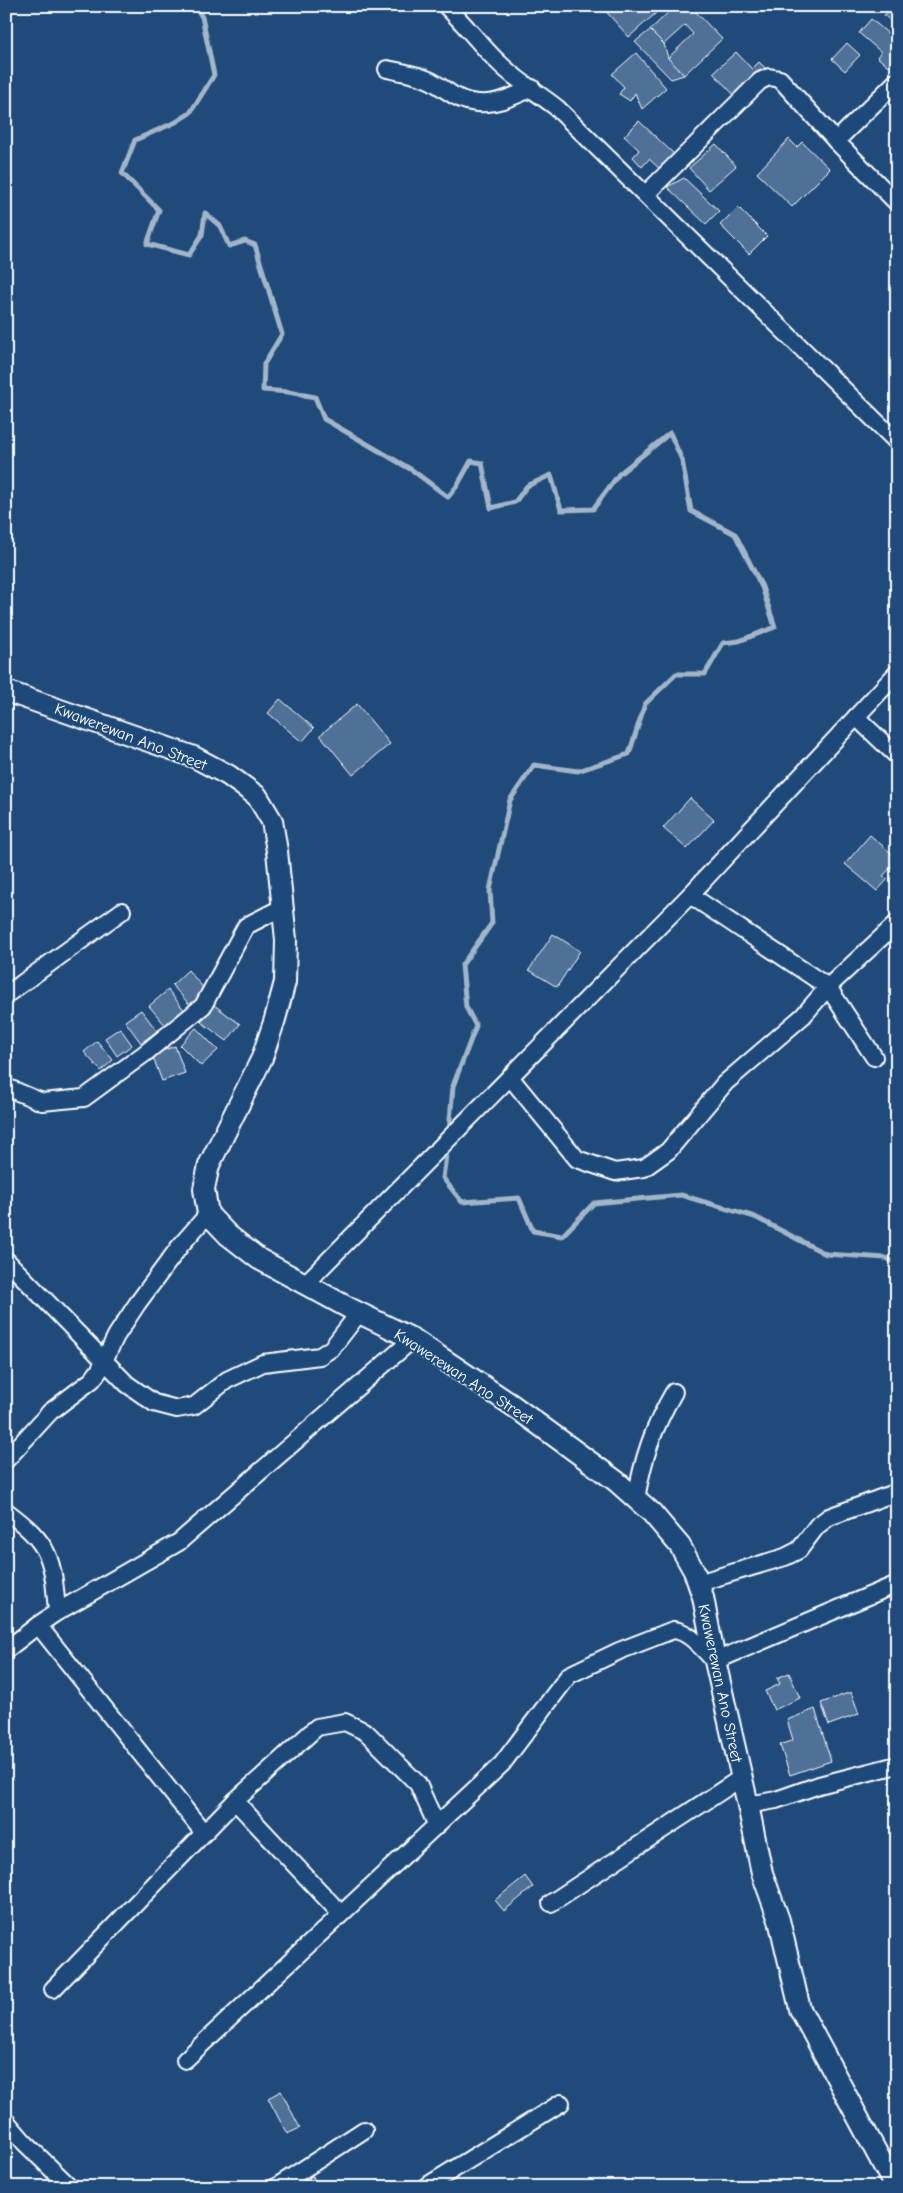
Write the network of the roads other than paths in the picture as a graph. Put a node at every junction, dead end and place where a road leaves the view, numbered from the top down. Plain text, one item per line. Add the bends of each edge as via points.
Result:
1 (446, 6) edge
2 (387, 69) dead end
3 (897, 81) edge
4 (532, 88) junction
5 (836, 140) junction
6 (646, 194) junction
7 (897, 203) edge
8 (897, 442) edge
9 (897, 673) edge
10 (6, 690) edge
11 (856, 717) junction
12 (897, 756) edge
13 (690, 895) junction
14 (283, 907) junction
15 (122, 911) dead end
16 (896, 926) edge
17 (828, 987) junction
18 (6, 996) edge
19 (874, 1057) dead end
20 (510, 1077) junction
21 (6, 1087) edge
22 (208, 1214) junction
23 (6, 1260) edge
24 (305, 1284) junction
25 (359, 1313) junction
26 (413, 1339) junction
27 (106, 1361) junction
28 (674, 1392) dead end
29 (6, 1460) edge
30 (897, 1492) edge
31 (636, 1499) junction
32 (6, 1511) edge
33 (698, 1583) junction
34 (897, 1584) edge
35 (58, 1612) junction
36 (38, 1625) junction
37 (6, 1650) edge
38 (715, 1661) junction
39 (897, 1765) edge
40 (741, 1778) junction
41 (235, 1801) junction
42 (748, 1805) junction
43 (437, 1826) junction
44 (204, 1833) junction
45 (552, 1903) dead end
46 (340, 1913) junction
47 (53, 1990) dead end
48 (185, 2060) dead end
49 (561, 2103) dead end
50 (6, 2121) edge
51 (364, 2130) dead end
52 (70, 2187) edge
53 (276, 2187) edge
54 (425, 2187) edge
55 (895, 2187) edge

1 - 4 street via 499,63
2 - 4 street via 429,80 471,103 488,104 512,98
3 - 5 street
4 - 6 street
5 - 6 street via 780,79 770,77 760,81
5 - 7 street
6 - 8 street
9 - 11 street
10 - 14 street, Kwawerewan Ano Street via 194,757 228,775 257,796 272,821
11 - 12 street
11 - 13 street
13 - 17 street
13 - 20 street
14 - 21 street via 246,926 203,1006 84,1098 42,1102
14 - 22 street, Kwawerewan Ano Street via 286,940 284,982 275,1019 262,1058 209,1165 204,1189
15 - 18 street
16 - 17 street
17 - 19 street
17 - 20 street via 804,1016 725,1083 668,1151 644,1168 615,1172 577,1159
20 - 24 street
22 - 24 street, Kwawerewan Ano Street via 259,1259
22 - 27 street via 137,1304 116,1336
23 - 27 street
24 - 25 street, Kwawerewan Ano Street
25 - 26 street, Kwawerewan Ano Street
25 - 27 street via 332,1348 320,1356 263,1363 227,1380 194,1406 177,1410 154,1403 127,1384
26 - 31 street, Kwawerewan Ano Street via 512,1405
26 - 35 street via 179,1542
27 - 29 street via 92,1380 50,1412
28 - 31 street via 646,1450
30 - 33 street via 829,1517 817,1526 799,1550 785,1557
31 - 33 street, Kwawerewan Ano Street via 680,1546
32 - 35 street via 29,1528 52,1563
33 - 38 street, Kwawerewan Ano Street
34 - 38 street
35 - 36 street
36 - 37 street
36 - 44 street
38 - 40 street, Kwawerewan Ano Street
38 - 43 street via 688,1635 673,1630 569,1675 502,1764
39 - 42 street
40 - 42 street, Kwawerewan Ano Street
40 - 45 street
41 - 43 street via 317,1727 345,1722 366,1732 418,1784
41 - 44 street
41 - 46 street
42 - 55 street, Kwawerewan Ano Street via 762,1873 780,1920 800,2009
43 - 46 street
44 - 47 street
46 - 48 street
49 - 54 street
50 - 52 street
51 - 53 street

